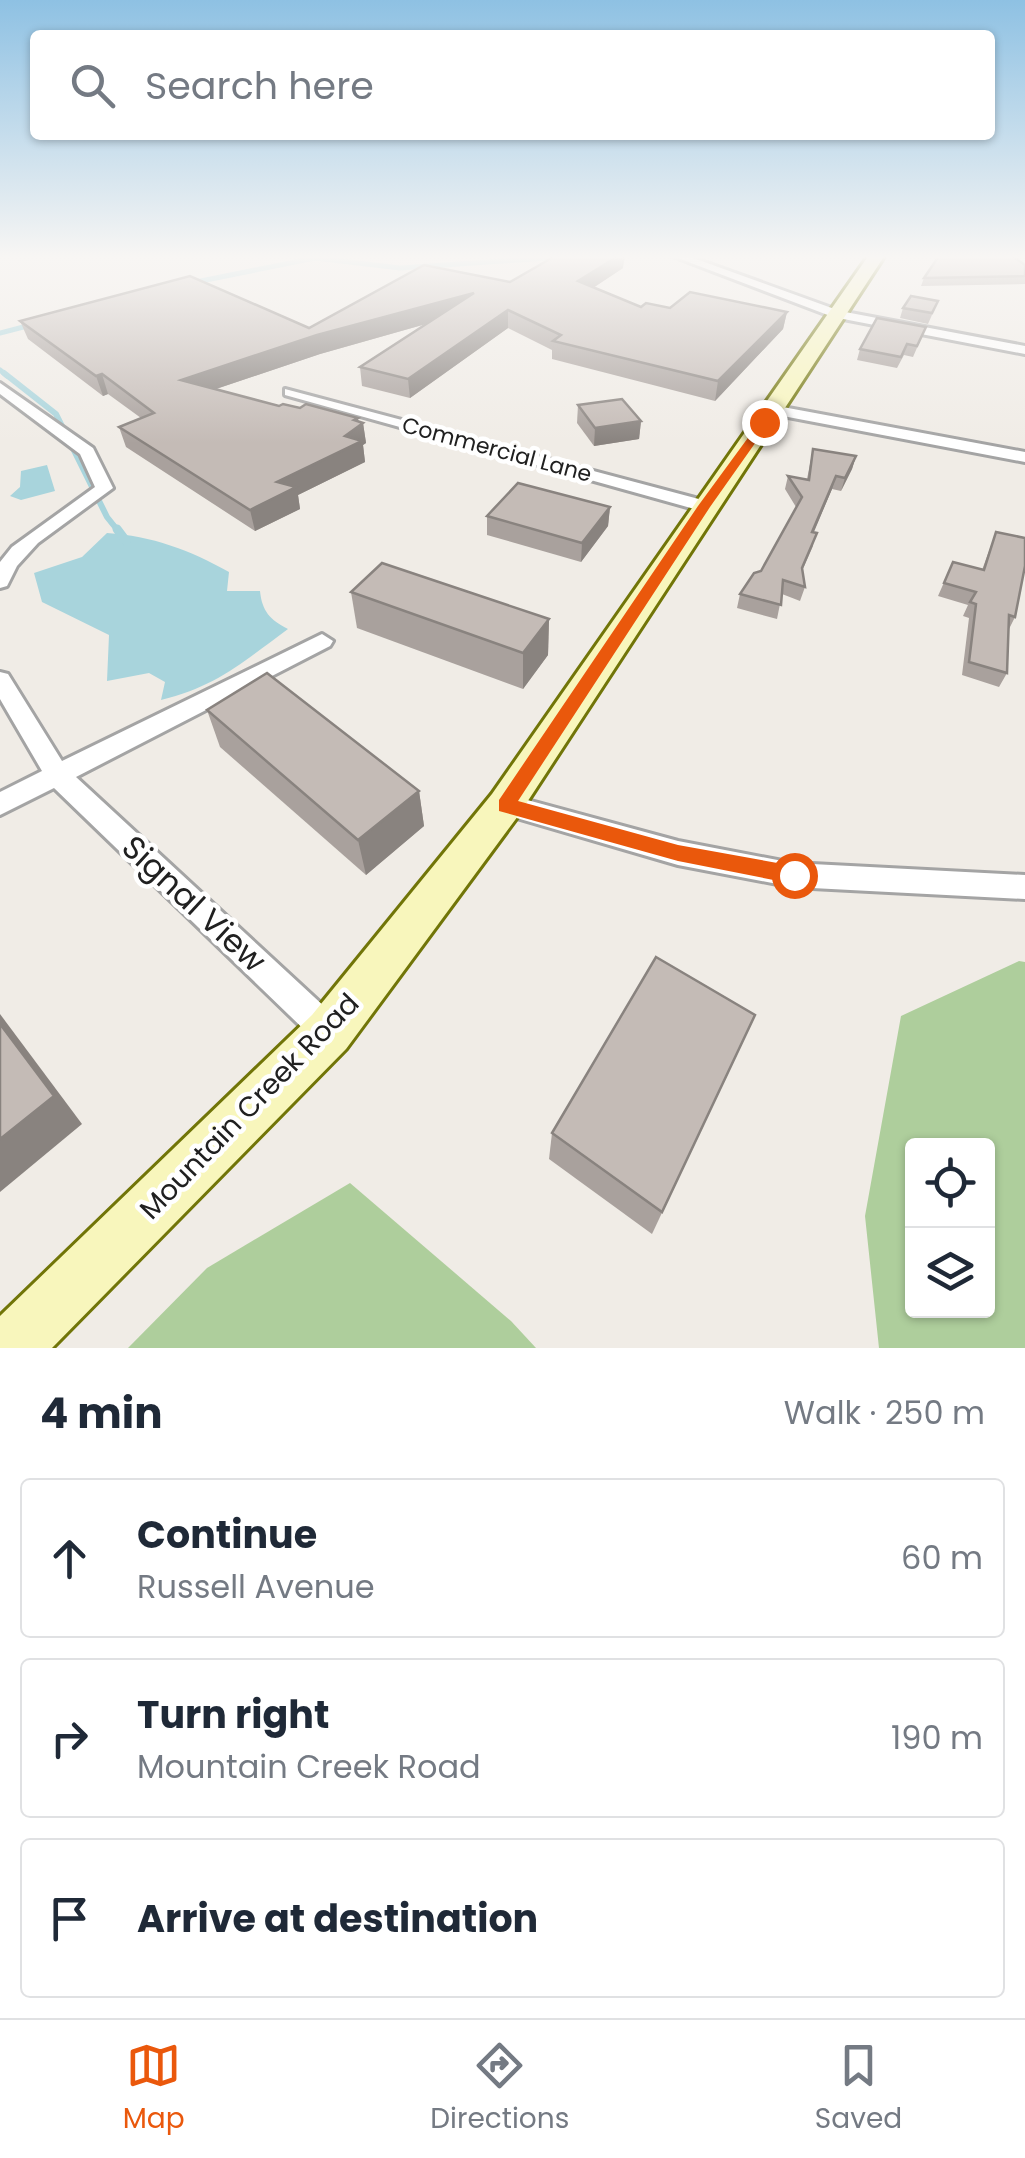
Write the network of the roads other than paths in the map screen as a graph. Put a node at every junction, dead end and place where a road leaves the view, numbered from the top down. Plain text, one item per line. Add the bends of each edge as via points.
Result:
1 (834, 318) edge
2 (857, 318) edge
3 (1025, 350) edge
4 (0, 387) edge
5 (290, 392) dead end
6 (772, 410) junction
7 (1025, 458) edge
8 (704, 506) junction
9 (0, 582) edge
10 (322, 641) dead end
11 (0, 680) edge
12 (58, 776) junction
13 (0, 804) edge
14 (506, 805) junction
15 (1025, 887) edge
16 (329, 1032) junction
17 (10, 1348) edge

1 - 6 main road, Mountain Creek Road
2 - 3 street
4 - 9 street via 86,450 104,488 44,526 6,563
5 - 8 street, Commercial Lane
6 - 7 street
6 - 8 main road, Mountain Creek Road
8 - 14 main road, Mountain Creek Road
10 - 12 street
11 - 12 street, Signal View
12 - 13 street
12 - 16 street, Signal View
14 - 15 street via 678,853 794,875
14 - 16 main road, Mountain Creek Road
16 - 17 main road, Mountain Creek Road

